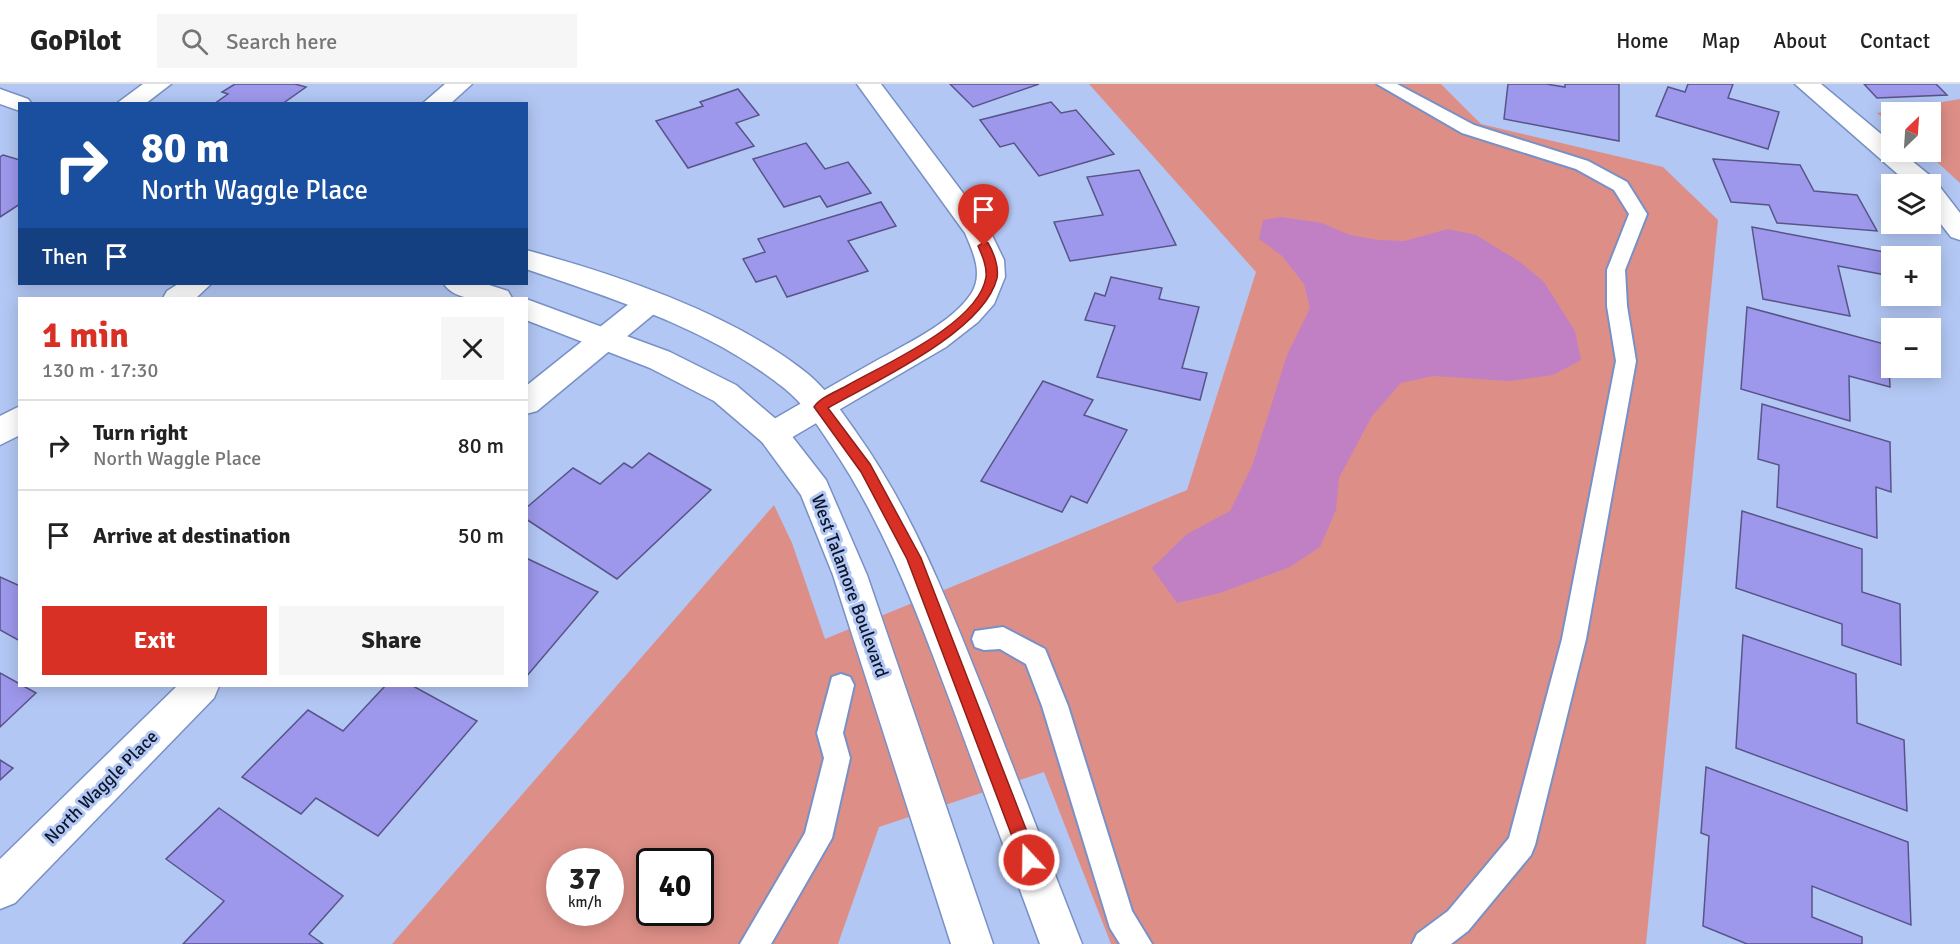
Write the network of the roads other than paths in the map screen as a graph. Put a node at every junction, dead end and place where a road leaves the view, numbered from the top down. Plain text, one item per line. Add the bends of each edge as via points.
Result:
1 (159, 84) edge
2 (460, 84) edge
3 (869, 84) edge
4 (1385, 84) edge
5 (1807, 84) edge
6 (0, 96) edge
7 (131, 102) edge
8 (437, 102) edge
9 (18, 103) edge
10 (1912, 174) edge
11 (1941, 206) edge
12 (1960, 231) edge
13 (528, 260) edge
14 (196, 285) edge
15 (461, 285) edge
16 (178, 297) edge
17 (495, 297) edge
18 (650, 302) junction
19 (528, 310) edge
20 (605, 339) junction
21 (528, 401) edge
22 (820, 407) junction
23 (18, 420) edge
24 (0, 433) edge
25 (773, 434) junction
26 (984, 639) dead end
27 (841, 685) dead end
28 (200, 687) edge
29 (0, 888) edge
30 (755, 944) edge
31 (972, 944) edge
32 (1061, 944) edge
33 (1137, 944) edge
34 (1427, 944) edge

1 - 7 street
2 - 8 street
3 - 22 street via 978,231 990,260 992,277 984,297 968,315 936,340
4 - 34 lane via 1468,129 1582,165 1621,186 1638,214 1616,270 1626,362 1574,639 1521,845 1458,921
5 - 10 street
6 - 9 street
11 - 12 street
13 - 18 street
14 - 16 street
15 - 17 street
18 - 20 street
18 - 22 street via 765,358 798,382
19 - 20 street, West Talamore Boulevard
20 - 21 street
20 - 25 street, West Talamore Boulevard via 660,360 725,393
22 - 25 street
22 - 32 street via 866,468 914,558
23 - 24 street
25 - 31 street, West Talamore Boulevard via 815,489 850,575
26 - 33 lane via 1003,638 1036,657 1056,706 1120,918
27 - 30 lane via 830,733 837,758 818,838
28 - 29 street, North Waggle Place

